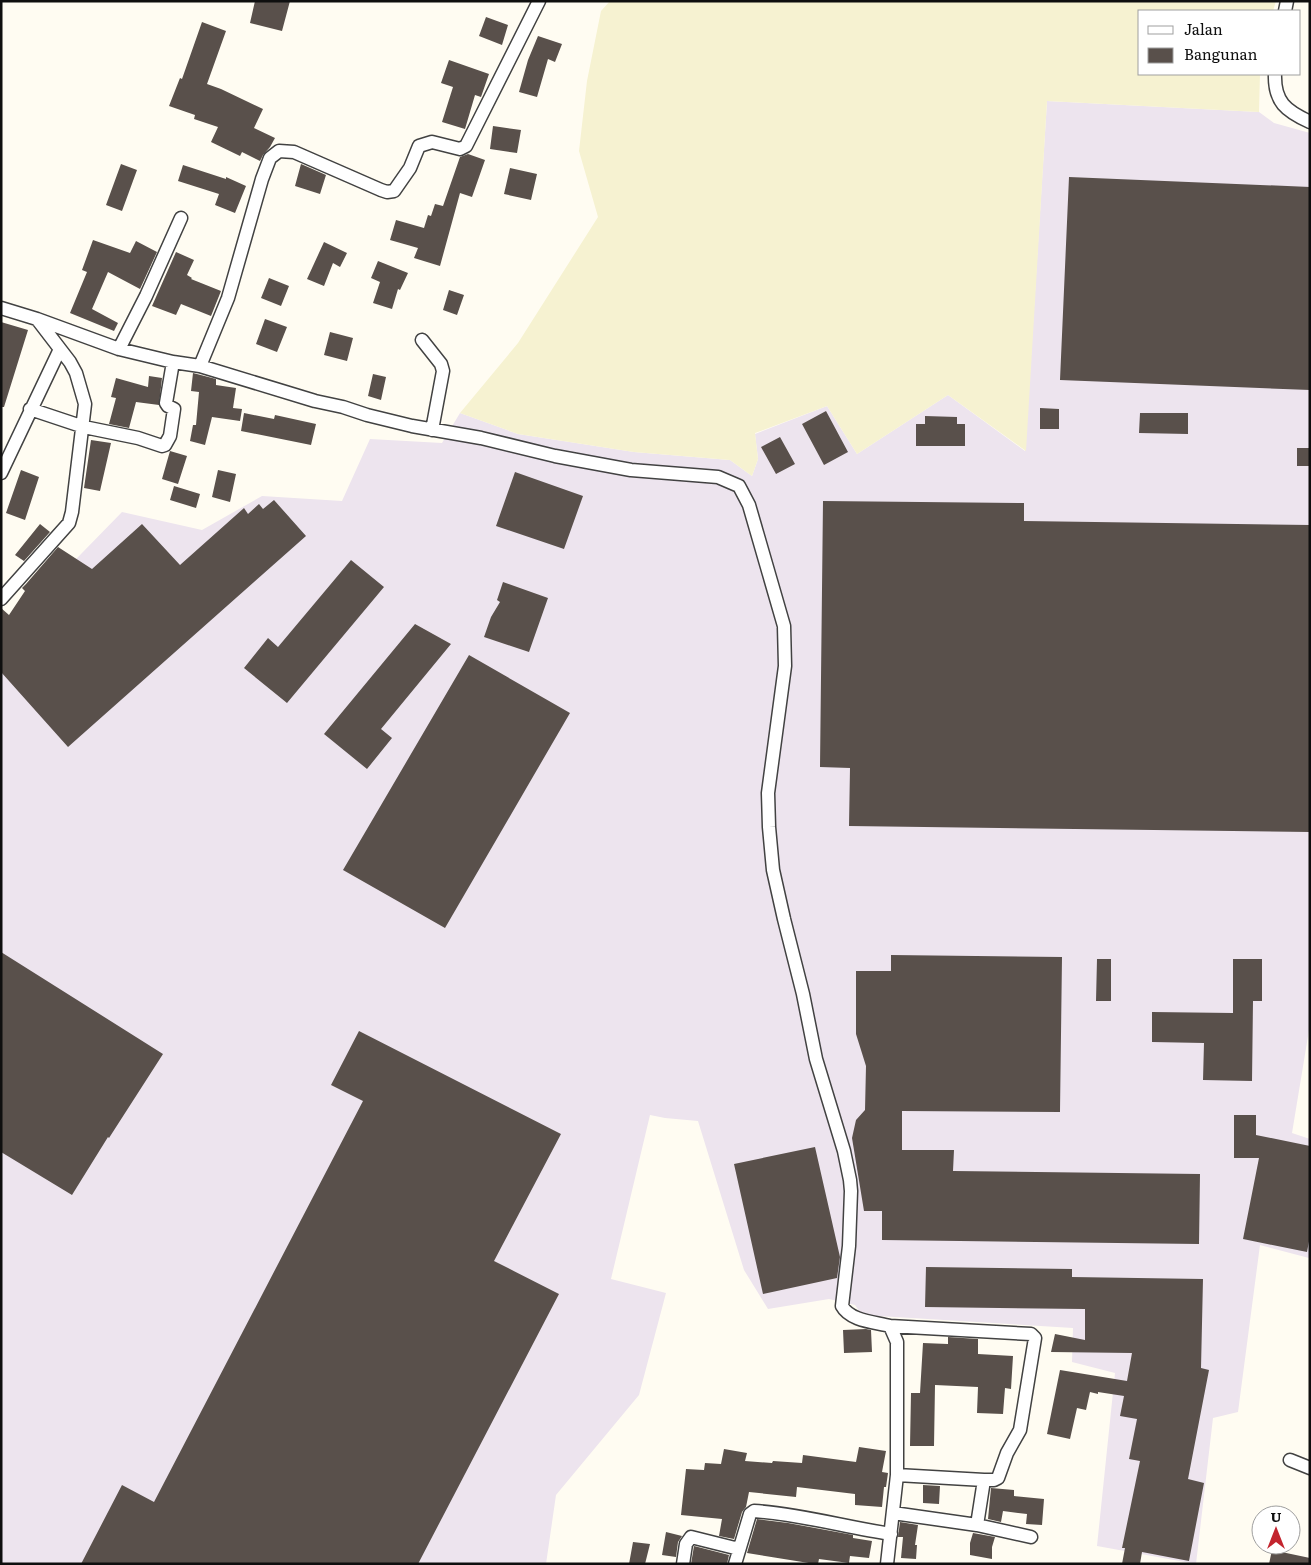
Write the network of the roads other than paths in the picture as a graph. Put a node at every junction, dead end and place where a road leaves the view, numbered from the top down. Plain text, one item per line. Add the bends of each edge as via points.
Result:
1 (539, 1) edge
2 (1275, 75) edge
3 (1310, 122) edge
4 (181, 218) dead end
5 (1, 308) edge
6 (37, 319) junction
7 (422, 340) dead end
8 (60, 349) junction
9 (119, 349) junction
10 (173, 362) junction
11 (200, 366) junction
12 (30, 409) junction
13 (84, 427) junction
14 (432, 430) junction
15 (1, 473) edge
16 (1, 599) edge
17 (890, 1326) junction
18 (1290, 1460) dead end
19 (1310, 1468) edge
20 (897, 1475) junction
21 (984, 1480) junction
22 (892, 1513) junction
23 (977, 1526) junction
24 (891, 1534) junction
25 (1031, 1537) dead end
26 (739, 1546) junction
27 (683, 1564) edge
28 (735, 1564) edge
29 (888, 1564) edge

1 - 11 street via 466,146 460,149 432,142 419,146 410,168 394,191 381,190 294,152 279,151 270,158 228,298
2 - 3 street via 1276,90 1286,109
4 - 9 street
5 - 6 street
6 - 8 street
6 - 9 street
7 - 14 street via 441,364 443,372
8 - 12 street
8 - 13 street via 76,372 85,404
9 - 10 street
10 - 11 street
10 - 13 street via 166,403 174,409 167,444 162,446
11 - 14 street via 366,416
12 - 13 street
12 - 15 street
13 - 16 street via 69,523
14 - 17 street via 631,470 718,477 739,486 744,494 784,626 786,666 768,793 769,827 773,870 782,912 816,1059 852,1192 842,1306 853,1317
17 - 20 street via 897,1342
17 - 21 street via 1034,1335 1020,1430 999,1476 994,1480
18 - 19 street
20 - 21 street
20 - 22 street
21 - 23 street
22 - 23 street
22 - 24 street
23 - 25 street
24 - 26 street via 754,1511
24 - 29 street
26 - 27 street via 735,1548 691,1537 686,1544
26 - 28 street

